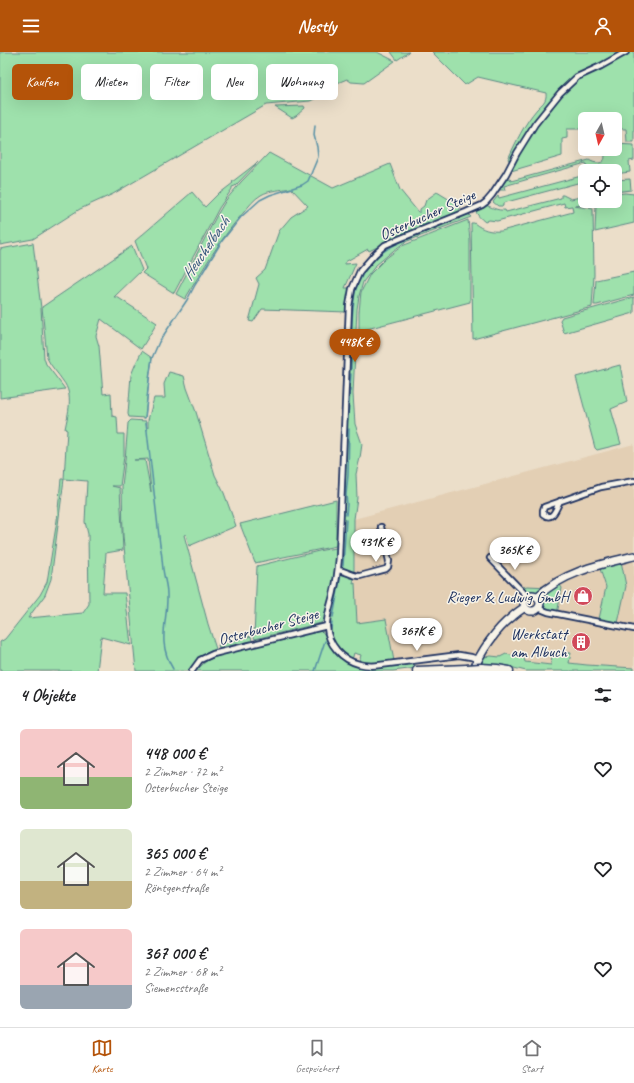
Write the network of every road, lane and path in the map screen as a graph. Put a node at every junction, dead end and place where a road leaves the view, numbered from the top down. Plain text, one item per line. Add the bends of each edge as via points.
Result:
1 (626, 52) edge
2 (634, 481) edge
3 (560, 501) dead end
4 (381, 527) dead end
5 (634, 556) edge
6 (490, 558) dead end
7 (338, 570) junction
8 (527, 596) junction
9 (537, 597) junction
10 (525, 607) junction
11 (538, 608) junction
12 (327, 626) junction
13 (634, 629) edge
14 (477, 659) junction
15 (470, 670) edge
16 (192, 671) edge
17 (417, 671) edge
18 (509, 671) edge

1 - 7 street, Osterbucher Steige via 577,77 560,93 535,124 506,174 486,202 385,245 360,270 352,289 349,306
2 - 3 street via 601,487
4 - 7 street via 389,561 388,567 360,576
5 - 9 street via 578,572 564,578
6 - 8 street
7 - 12 street, Osterbucher Steige
8 - 9 street
8 - 10 street
9 - 11 street via 540,603
10 - 11 street via 531,611
10 - 14 street via 503,625
11 - 13 street
12 - 14 street via 333,645 352,662 359,664 370,666 459,655
12 - 16 street, Osterbucher Steige via 219,652 200,660
14 - 15 street
15 - 17 highway
15 - 18 highway, bridge via 481,668

